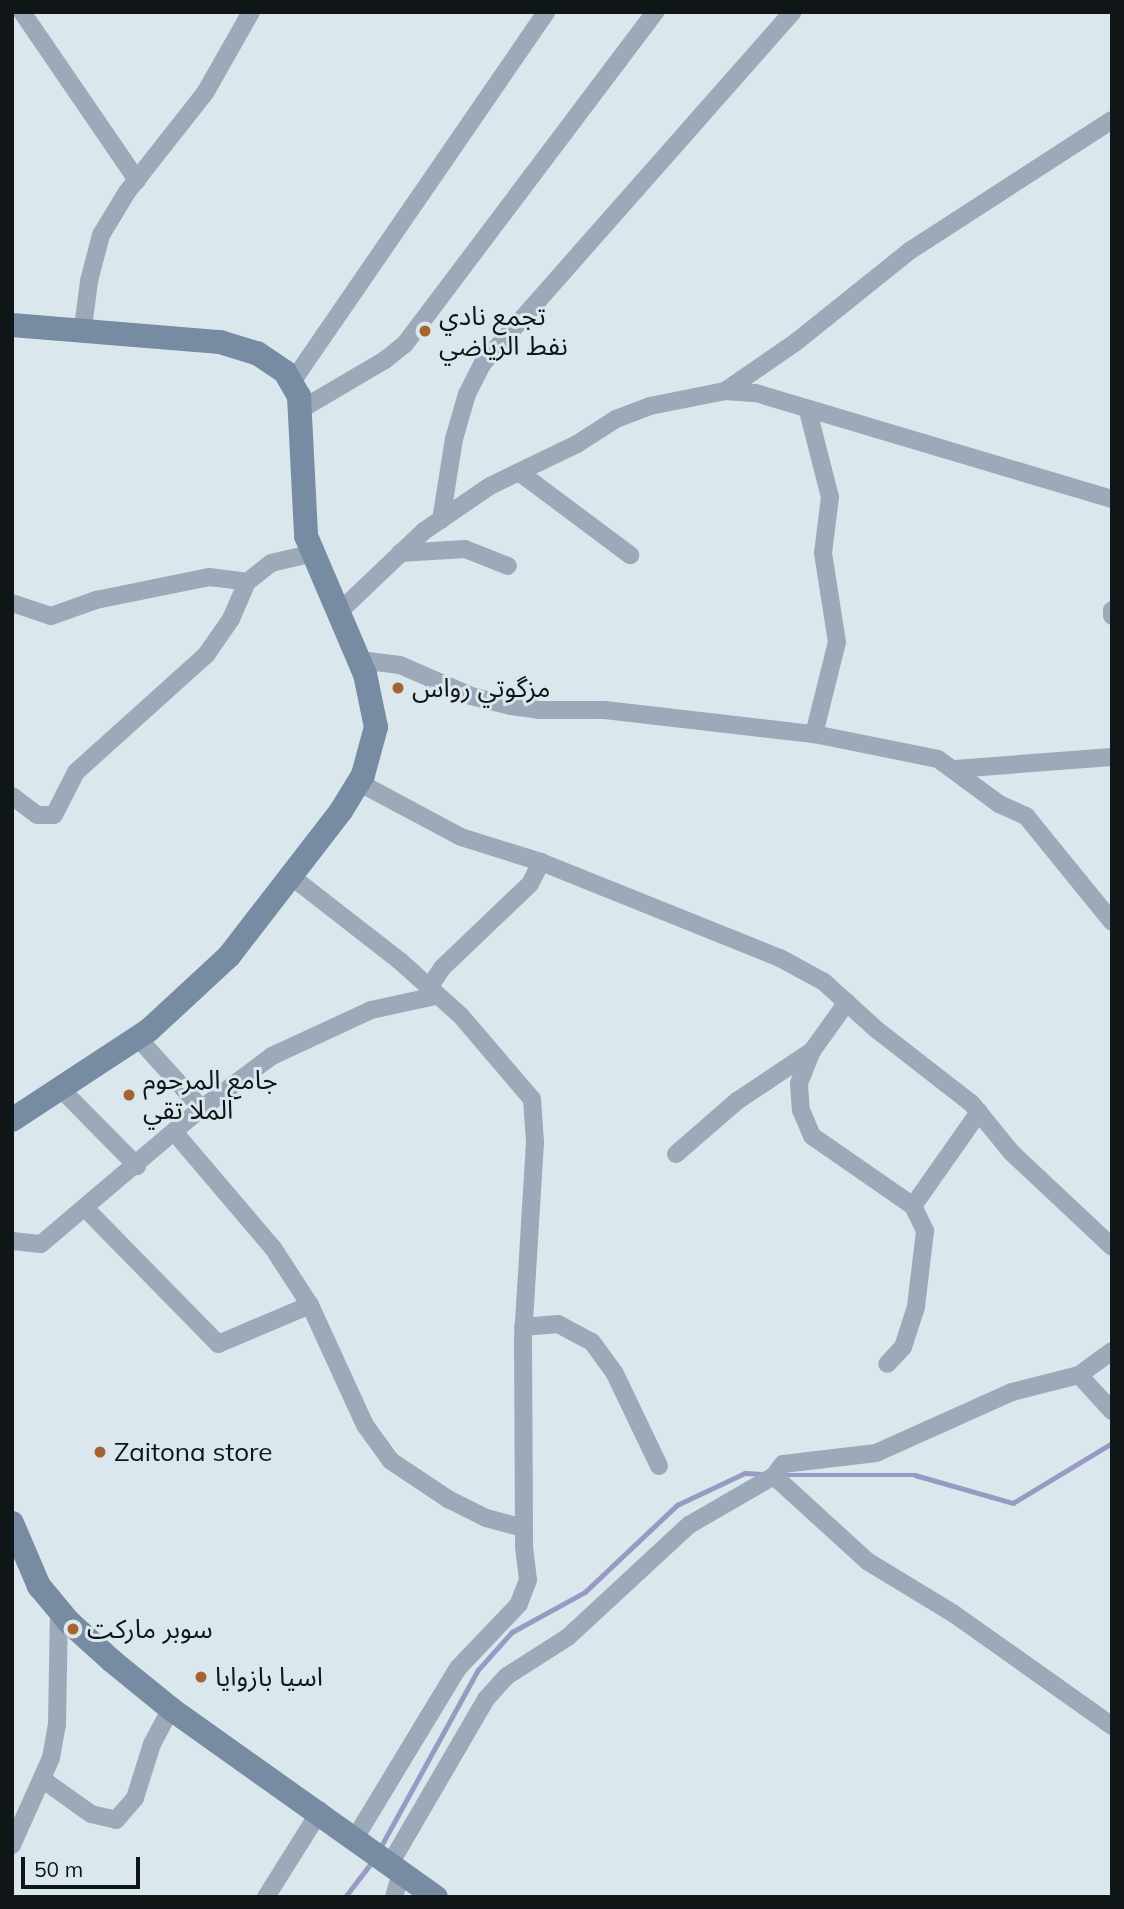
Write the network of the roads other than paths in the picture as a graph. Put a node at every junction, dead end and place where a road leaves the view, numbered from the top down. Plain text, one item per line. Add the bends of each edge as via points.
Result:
1 (22, 12) edge
2 (251, 12) edge
3 (546, 12) edge
4 (655, 12) edge
5 (792, 12) edge
6 (1112, 120) edge
7 (137, 180) junction
8 (12, 325) edge
9 (83, 328) junction
10 (292, 382) junction
11 (725, 391) junction
12 (300, 410) junction
13 (808, 411) junction
14 (519, 472) junction
15 (1112, 499) edge
16 (441, 520) junction
17 (314, 552) junction
18 (400, 554) junction
19 (630, 555) dead end
20 (508, 566) dead end
21 (247, 582) junction
22 (12, 603) edge
23 (339, 612) junction
24 (360, 660) junction
25 (814, 734) junction
26 (1112, 757) edge
27 (956, 769) junction
28 (358, 782) junction
29 (12, 796) edge
30 (541, 862) junction
31 (292, 877) junction
32 (1112, 922) edge
33 (432, 992) junction
34 (847, 1002) junction
35 (138, 1038) junction
36 (812, 1051) junction
37 (62, 1090) junction
38 (202, 1109) junction
39 (979, 1112) junction
40 (12, 1120) edge
41 (175, 1133) junction
42 (676, 1154) dead end
43 (137, 1166) junction
44 (913, 1206) junction
45 (86, 1209) junction
46 (12, 1241) edge
47 (1112, 1248) edge
48 (310, 1305) junction
49 (523, 1327) junction
50 (1112, 1351) edge
51 (887, 1364) dead end
52 (1079, 1375) junction
53 (1112, 1411) edge
54 (659, 1466) dead end
55 (774, 1476) junction
56 (12, 1523) edge
57 (523, 1528) junction
58 (59, 1610) junction
59 (171, 1709) junction
60 (1112, 1726) edge
61 (42, 1779) junction
62 (320, 1811) junction
63 (355, 1838) junction
64 (12, 1845) edge
65 (395, 1868) junction
66 (265, 1897) edge
67 (394, 1897) edge
68 (436, 1897) edge

1 - 7 street
2 - 7 street via 205,93
3 - 10 street
4 - 12 street via 405,344
5 - 16 street via 483,363 454,439
6 - 11 street via 911,250 796,342
7 - 9 street via 101,235
8 - 9 street
9 - 10 street via 241,346 276,363
10 - 12 street
11 - 13 street via 757,393
11 - 14 street via 650,406
12 - 17 street via 302,504
13 - 15 street
13 - 25 street via 830,497 823,553 837,642
14 - 16 street
14 - 19 street
16 - 18 street
17 - 21 street via 271,563
17 - 23 street
18 - 20 street via 465,549
18 - 23 street
21 - 22 street via 209,577 96,600 51,617
21 - 29 street via 206,655 76,772 54,815 37,815
23 - 24 street
24 - 25 street via 400,665 471,696 539,710 605,710
24 - 28 street via 376,727
25 - 27 street via 938,759
26 - 27 street
27 - 32 street via 999,804 1026,816
28 - 30 street via 461,836
28 - 31 street
30 - 33 street via 530,884 442,968
30 - 34 street via 780,958 824,982
31 - 33 street via 400,961
31 - 35 street via 229,956
33 - 38 street via 371,1010 272,1056
33 - 49 street via 461,1016 532,1099 535,1142
34 - 36 street
34 - 39 street
35 - 37 street
35 - 38 street
36 - 42 street via 737,1101
36 - 44 street via 799,1084 801,1110 812,1136
37 - 40 street
37 - 43 street
38 - 41 street
39 - 44 street
39 - 47 street via 1012,1153
41 - 43 street
41 - 48 street via 273,1248
43 - 45 street
44 - 51 street via 925,1231 916,1307 903,1347
45 - 46 street via 41,1244
45 - 48 street via 218,1343
48 - 57 street via 365,1425 391,1461 448,1499 486,1518
49 - 54 street via 558,1324 592,1342 615,1374
49 - 57 street
50 - 52 street
52 - 53 street
52 - 55 street via 1012,1392 876,1453 783,1464
55 - 60 street via 867,1561 954,1614
55 - 65 street via 689,1525 568,1637 507,1676 486,1699
56 - 58 street via 27,1567
57 - 63 street via 528,1580 519,1604 458,1668
58 - 59 street
58 - 61 street via 57,1725
59 - 61 street via 152,1744 135,1798 116,1820 91,1814
59 - 62 street
61 - 64 street
62 - 63 street
62 - 66 street
63 - 65 street
65 - 67 street
65 - 68 street

